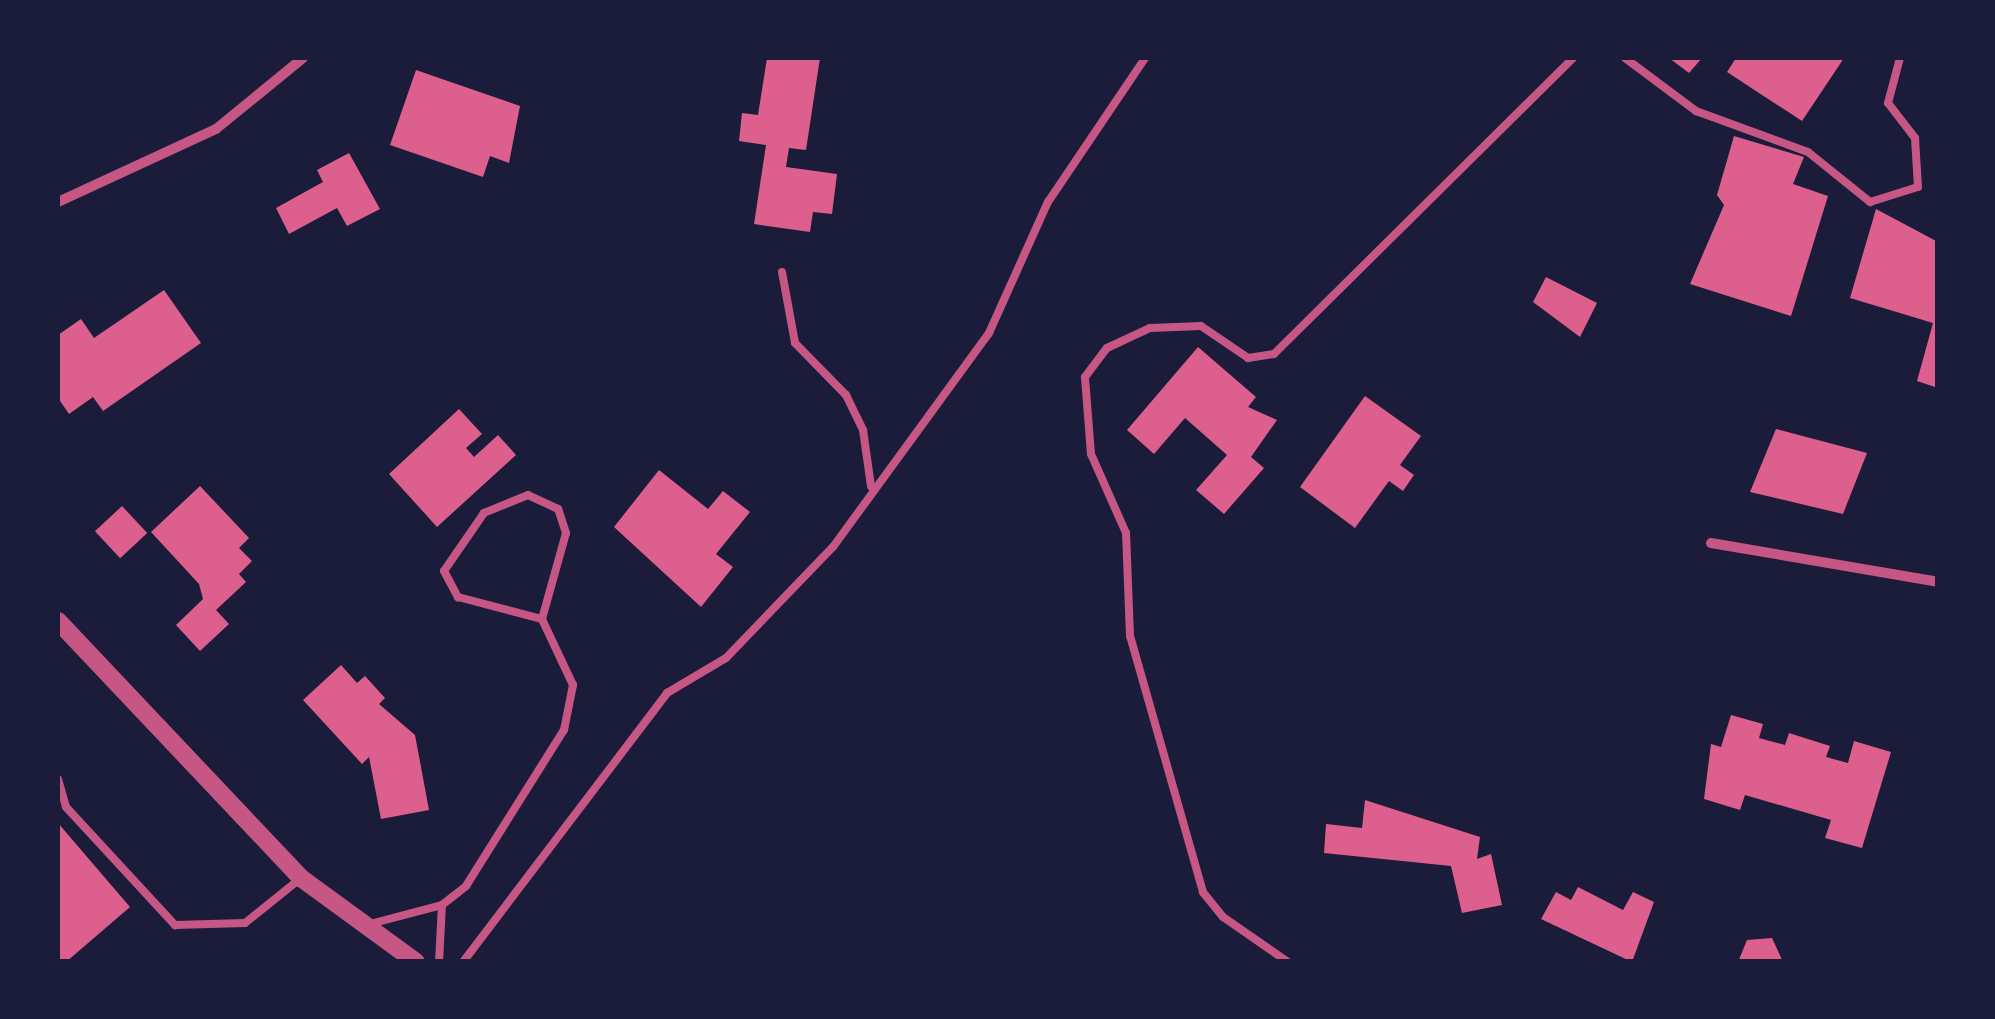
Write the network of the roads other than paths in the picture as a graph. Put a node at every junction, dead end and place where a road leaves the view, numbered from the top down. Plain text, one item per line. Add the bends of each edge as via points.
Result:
1 (303, 58) edge
2 (1146, 58) edge
3 (1573, 58) edge
4 (1625, 58) edge
5 (1900, 58) edge
6 (58, 202) edge
7 (782, 272) dead end
8 (871, 488) junction
9 (1711, 543) dead end
10 (1938, 582) edge
11 (542, 619) junction
12 (58, 621) edge
13 (58, 780) edge
14 (302, 878) junction
15 (442, 905) junction
16 (365, 926) junction
17 (416, 962) edge
18 (438, 962) edge
19 (464, 962) edge
20 (1288, 962) edge

1 - 6 street via 216,129
2 - 8 lane via 1048,202 989,333
3 - 20 lane via 1274,354 1248,358 1214,330 1174,325 1118,341 1084,377 1091,454 1126,533 1130,636 1203,892
4 - 5 lane via 1696,110 1808,152 1870,202 1918,186 1915,138 1888,102
7 - 8 lane via 795,343 846,396 863,430
8 - 19 lane via 833,547 726,658 667,693
9 - 10 street
11 - 11 lane via 566,532 558,509 528,496 484,513 444,571 458,597
11 - 15 lane via 573,685 564,730 503,839
12 - 14 street
13 - 14 lane via 66,806 175,925 256,919
14 - 16 street
15 - 16 lane
15 - 18 lane
16 - 17 street

